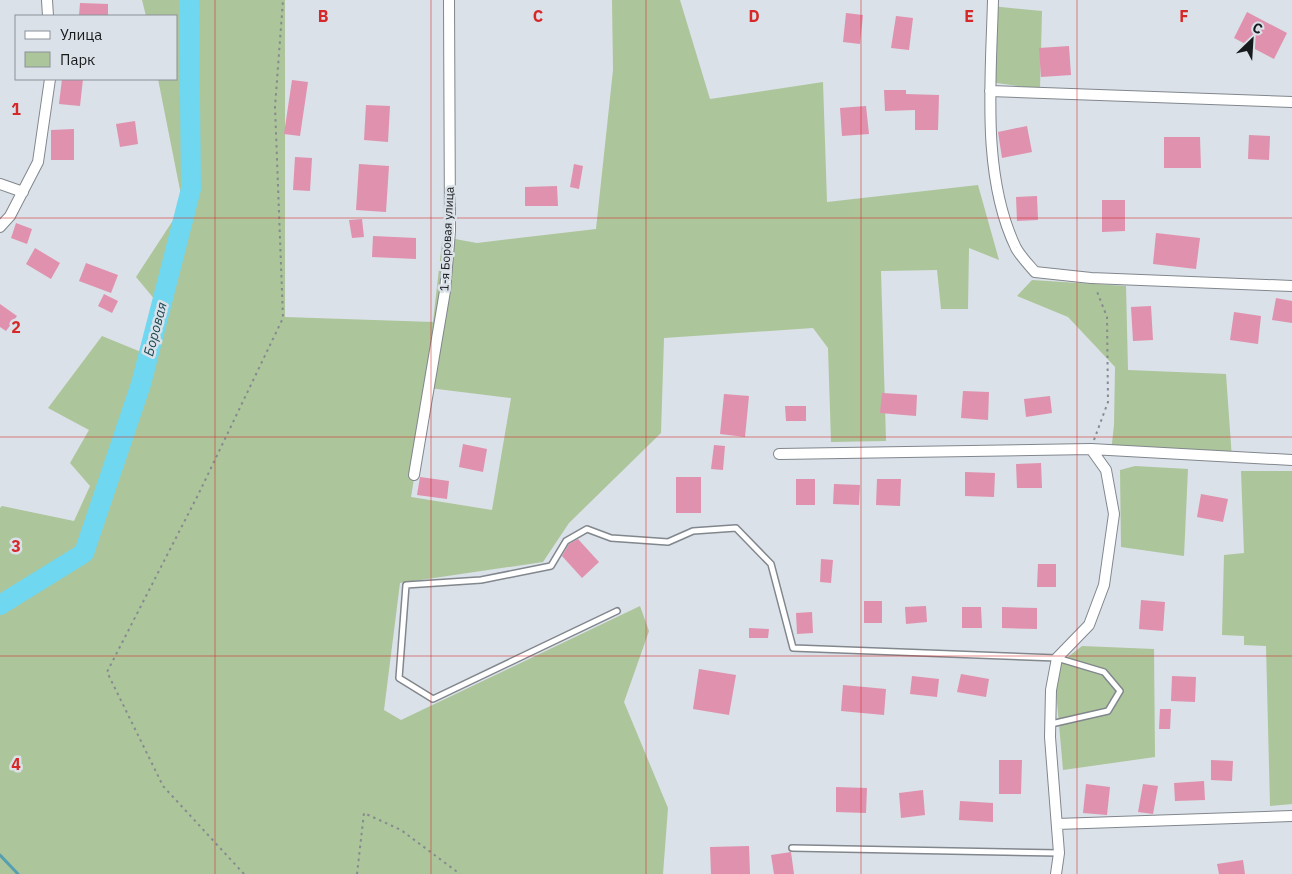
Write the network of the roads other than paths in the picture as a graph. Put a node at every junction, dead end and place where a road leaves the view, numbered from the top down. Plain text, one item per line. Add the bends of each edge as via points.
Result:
1 (47, 0) edge
2 (449, 0) edge
3 (993, 0) edge
4 (48, 15) edge
5 (50, 80) edge
6 (990, 91) junction
7 (1292, 102) edge
8 (0, 184) edge
9 (23, 192) junction
10 (0, 227) edge
11 (1292, 286) edge
12 (1090, 449) junction
13 (778, 454) dead end
14 (1292, 460) edge
15 (414, 475) dead end
16 (617, 611) dead end
17 (1057, 658) junction
18 (1050, 724) junction
19 (1292, 816) edge
20 (1057, 824) junction
21 (792, 848) dead end
22 (1059, 853) junction
23 (1056, 874) edge

1 - 4 street
2 - 15 street, 1-я Боровая улица via 450,231 445,291
3 - 6 street
5 - 9 street via 38,162
6 - 7 street
6 - 11 street via 995,172 1006,222 1017,250 1035,272 1091,278
8 - 9 street
9 - 10 street
12 - 13 street
12 - 14 street
12 - 17 street via 1106,470 1114,514 1104,585 1089,625
16 - 17 lane via 433,699 399,678 406,585 481,580 551,566 566,541 587,529 611,538 668,542 693,531 736,528 770,564 793,648
17 - 18 street via 1051,690
17 - 18 lane via 1104,672 1120,691 1108,711
18 - 20 street
19 - 20 street
20 - 22 street
21 - 22 lane
22 - 23 street

